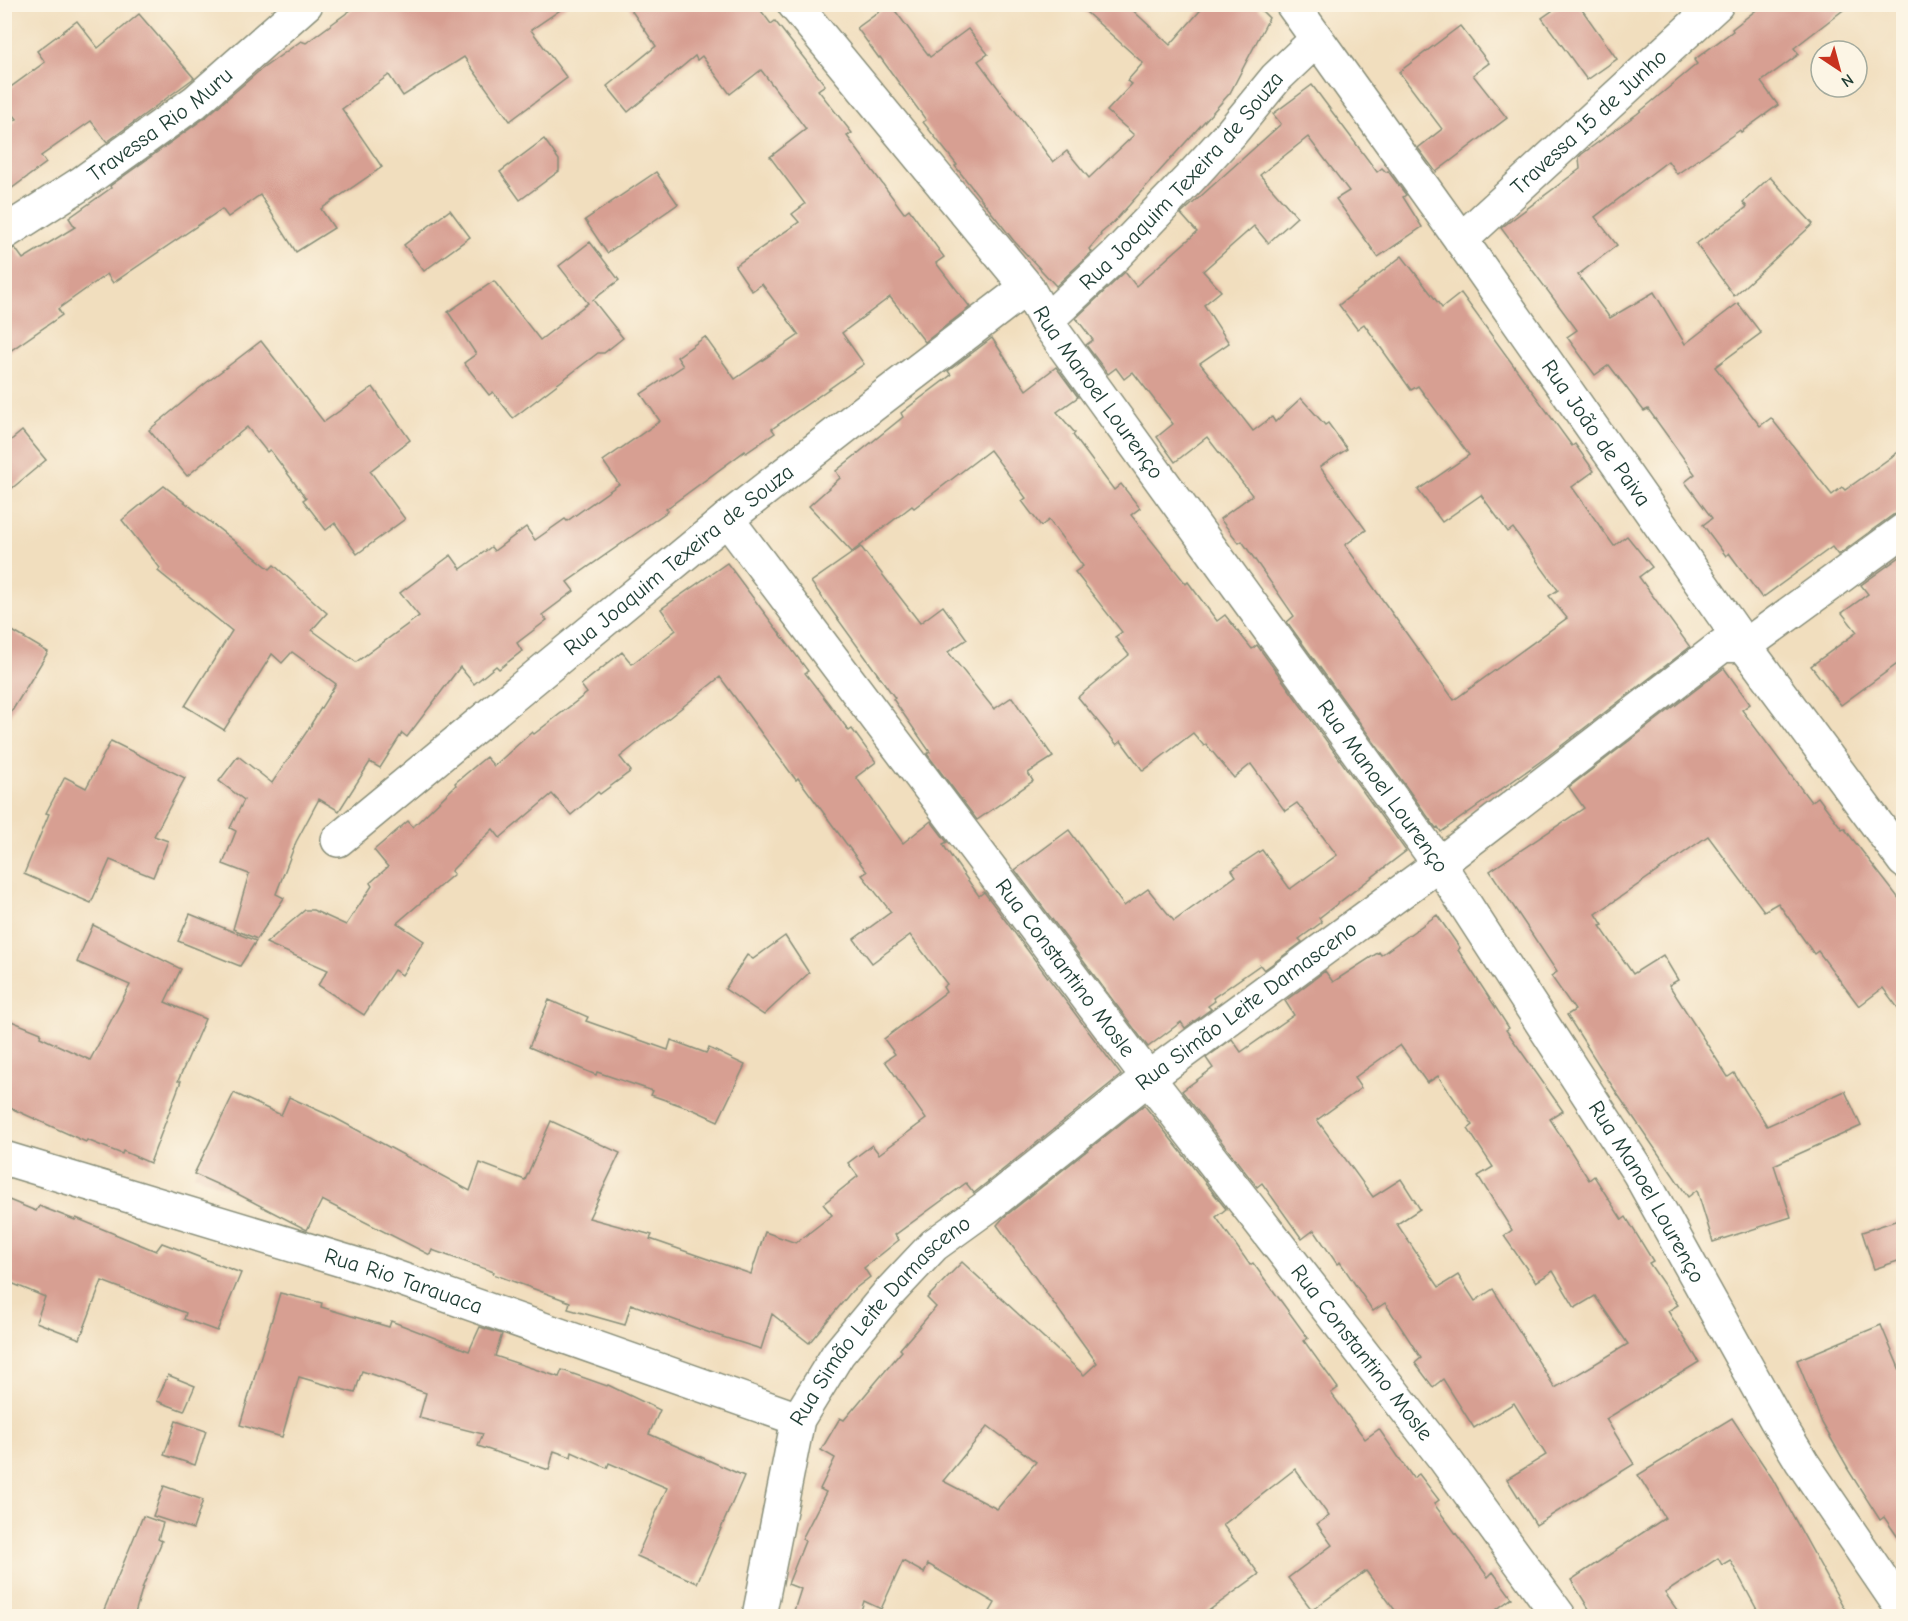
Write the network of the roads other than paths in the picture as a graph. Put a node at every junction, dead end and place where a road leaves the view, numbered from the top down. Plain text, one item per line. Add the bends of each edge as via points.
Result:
1 (306, 4) edge
2 (794, 4) edge
3 (1292, 4) edge
4 (1717, 4) edge
5 (1316, 40) junction
6 (4, 233) edge
7 (1461, 240) junction
8 (1027, 287) junction
9 (1046, 321) junction
10 (728, 519) junction
11 (1904, 530) edge
12 (1745, 646) junction
13 (338, 840) dead end
14 (1904, 861) edge
15 (1439, 864) junction
16 (1148, 1078) junction
17 (4, 1158) edge
18 (798, 1419) junction
19 (1904, 1612) edge
20 (759, 1617) edge
21 (1559, 1617) edge

1 - 6 street, Travessa Rio Muru via 195,102
2 - 8 street, Rua Manoel Lourenço
3 - 5 street, Rua João de Paiva
4 - 7 street, Travessa 15 de Junho
5 - 7 street, Rua João de Paiva
5 - 9 street, Rua Joaquim Texeira de Souza via 1276,78 1231,134 1148,222
7 - 12 street, Rua João de Paiva
8 - 9 street, Rua Manoel Lourenço
8 - 10 street, Rua Joaquim Texeira de Souza
9 - 15 street, Rua Manoel Lourenço
10 - 13 street, Rua Joaquim Texeira de Souza
10 - 16 street, Rua Constantino Mosle
11 - 12 street, Rua Simão Leite Damasceno
12 - 14 street, Rua João de Paiva
12 - 15 street, Rua Simão Leite Damasceno via 1723,645
15 - 16 street, Rua Simão Leite Damasceno
15 - 19 street, Rua Manoel Lourenço via 1639,1173 1786,1436
16 - 18 street, Rua Simão Leite Damasceno via 934,1245 838,1353
16 - 21 street, Rua Constantino Mosle via 1444,1458
17 - 18 street, Rua Rio Tarauaca via 378,1271
18 - 20 street, Rua Simão Leite Damasceno

